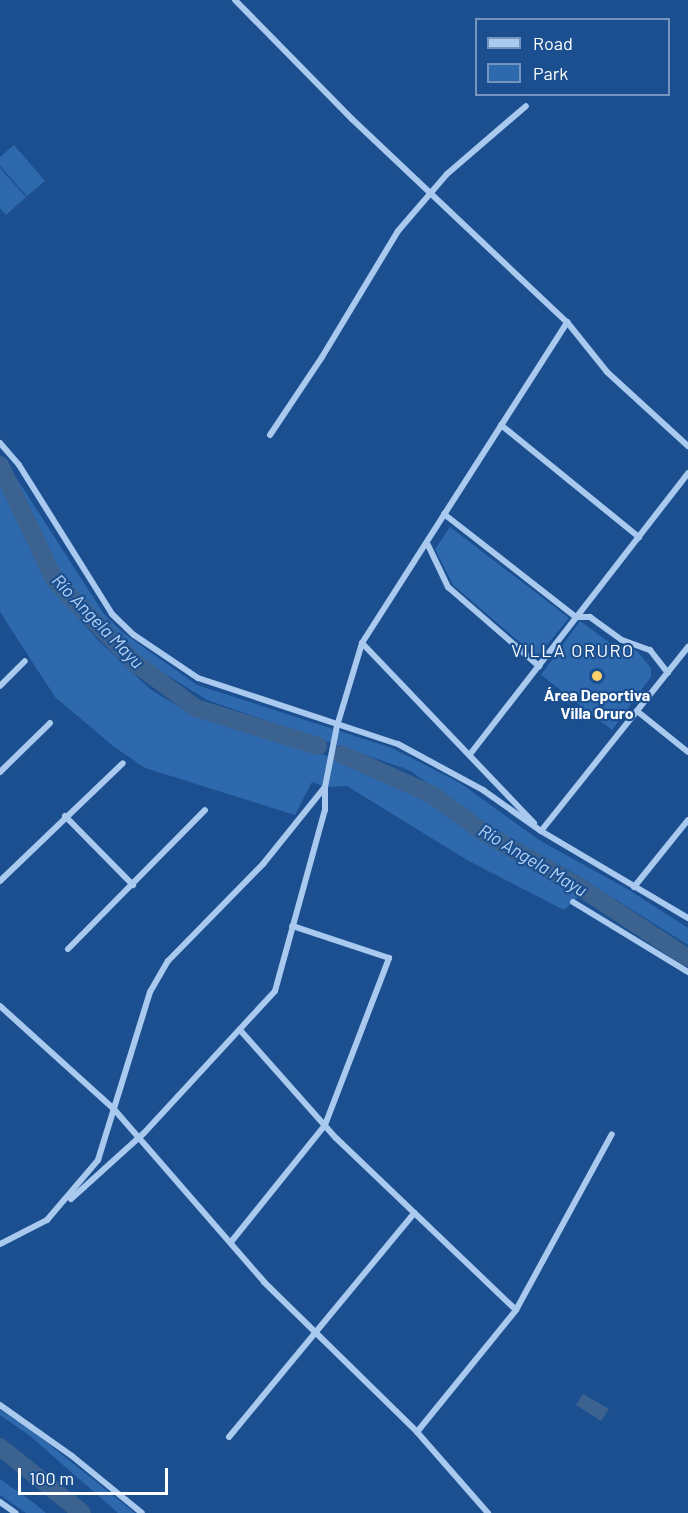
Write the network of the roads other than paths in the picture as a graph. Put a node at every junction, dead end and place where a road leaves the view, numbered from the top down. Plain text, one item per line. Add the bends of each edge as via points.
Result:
1 (235, 0) edge
2 (526, 106) dead end
3 (432, 192) junction
4 (567, 322) junction
5 (501, 425) junction
6 (270, 435) dead end
7 (0, 443) edge
8 (688, 446) edge
9 (688, 473) edge
10 (444, 514) junction
11 (639, 537) junction
12 (428, 545) junction
13 (576, 617) junction
14 (362, 643) junction
15 (688, 647) edge
16 (25, 661) dead end
17 (539, 666) junction
18 (668, 673) junction
19 (0, 686) edge
20 (637, 711) junction
21 (50, 723) dead end
22 (337, 726) junction
23 (688, 752) edge
24 (471, 753) junction
25 (123, 763) dead end
26 (0, 772) edge
27 (325, 787) junction
28 (205, 810) dead end
29 (65, 816) junction
30 (688, 820) edge
31 (541, 831) junction
32 (0, 881) edge
33 (133, 885) junction
34 (634, 886) junction
35 (573, 902) dead end
36 (688, 918) edge
37 (292, 926) junction
38 (68, 949) dead end
39 (688, 972) edge
40 (0, 1006) edge
41 (240, 1030) junction
42 (116, 1113) junction
43 (325, 1125) junction
44 (612, 1134) dead end
45 (137, 1140) junction
46 (65, 1203) junction
47 (414, 1213) junction
48 (231, 1242) junction
49 (0, 1244) edge
50 (516, 1310) junction
51 (315, 1331) junction
52 (0, 1405) edge
53 (417, 1432) junction
54 (229, 1437) dead end
55 (0, 1502) edge
56 (16, 1513) edge
57 (142, 1513) edge
58 (488, 1513) edge

1 - 3 street via 351,118
2 - 3 street via 447,174
3 - 4 street
3 - 6 street via 398,231
4 - 5 street
4 - 8 street via 607,372
5 - 10 street
5 - 11 street
7 - 22 street via 19,465 112,614 134,635 198,678
9 - 11 street
10 - 12 street
10 - 13 street
11 - 13 street
12 - 14 street
12 - 17 street via 448,587
13 - 17 street
13 - 18 street via 590,617 622,640 650,650
14 - 22 street
14 - 24 street
15 - 18 street
16 - 19 street
17 - 24 street
18 - 20 street
20 - 23 street
20 - 31 street
21 - 26 street
22 - 27 street
22 - 31 street via 398,744 483,790
24 - 31 street
25 - 29 street
27 - 37 street via 325,810
27 - 42 street via 263,864 168,961 150,992
28 - 33 street
29 - 32 street
29 - 33 street
30 - 34 street
31 - 34 street
33 - 38 street
34 - 36 street
35 - 39 street
37 - 41 street via 275,991
37 - 43 street via 389,958
40 - 42 street
41 - 43 street
41 - 45 street
42 - 45 street
42 - 46 street via 98,1160
43 - 47 street
43 - 48 street
44 - 50 street
45 - 46 street via 86,1189
45 - 48 street
46 - 49 street via 47,1220
47 - 50 street
47 - 51 street
48 - 51 street
50 - 53 street
51 - 53 street
51 - 54 street
52 - 57 street
53 - 58 street
55 - 56 street

